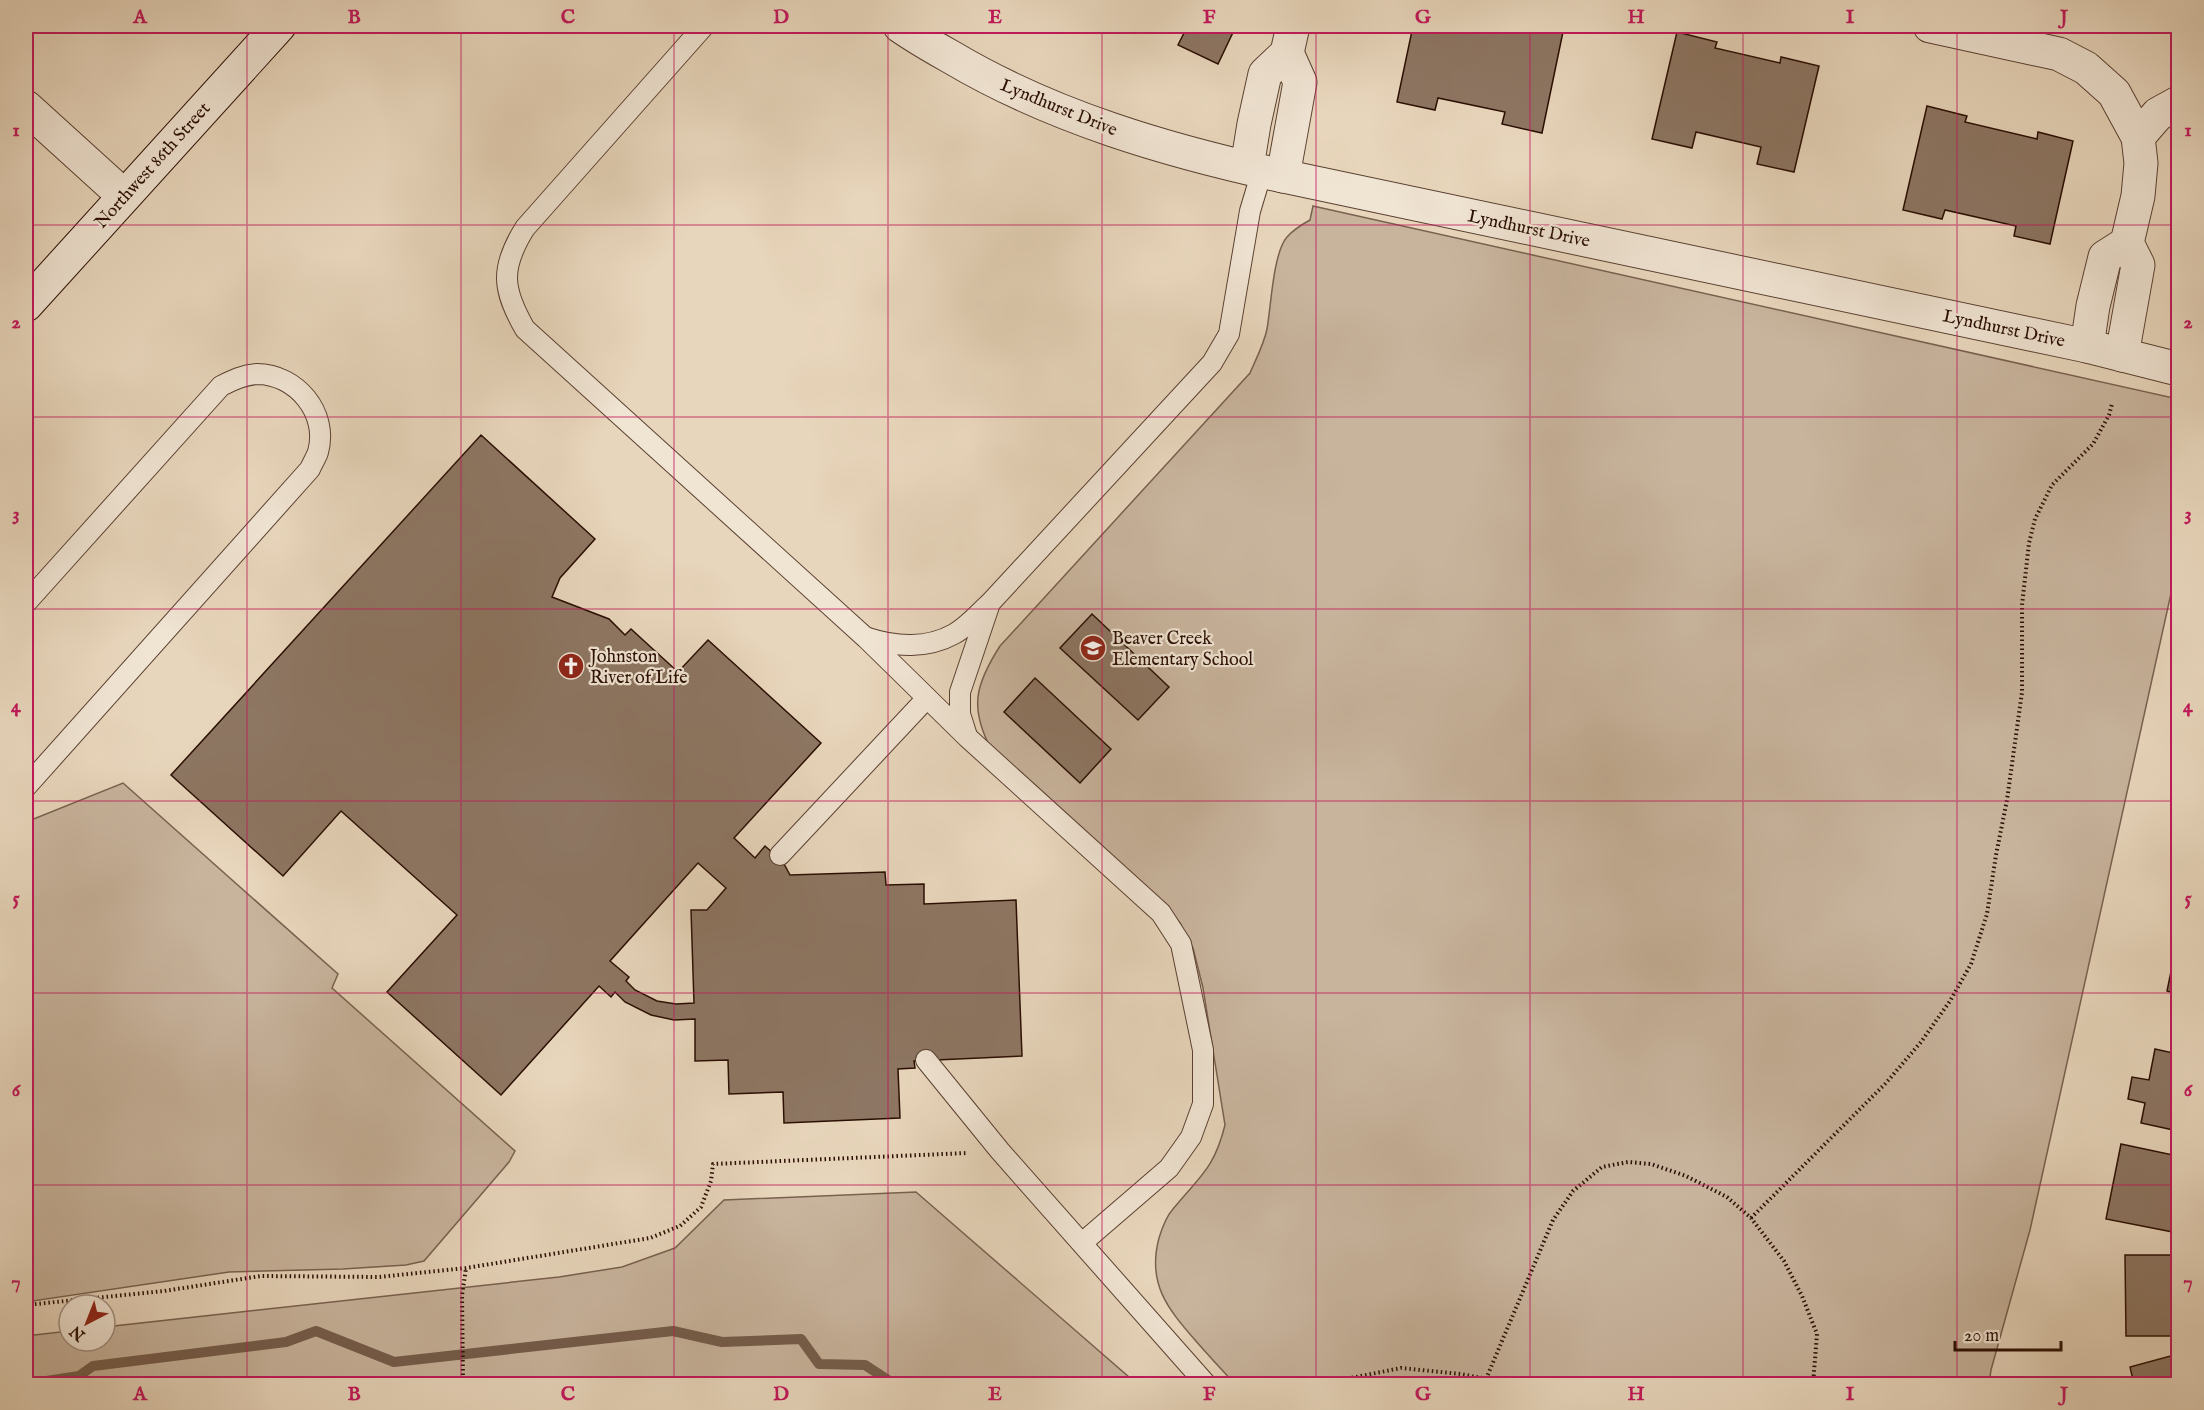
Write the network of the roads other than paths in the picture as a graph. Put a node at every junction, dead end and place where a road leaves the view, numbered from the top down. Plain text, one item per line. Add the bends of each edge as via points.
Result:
1 (279, 26) edge
2 (704, 26) edge
3 (900, 26) edge
4 (1930, 26) edge
5 (1290, 39) edge
6 (2178, 103) edge
7 (26, 107) edge
8 (2138, 137) junction
9 (1264, 172) junction
10 (124, 196) junction
11 (2127, 243) junction
12 (26, 305) edge
13 (2087, 346) junction
14 (2122, 355) junction
15 (2178, 369) edge
16 (26, 603) edge
17 (990, 603) junction
18 (866, 638) junction
19 (927, 698) junction
20 (968, 737) junction
21 (26, 787) edge
22 (780, 855) dead end
23 (926, 1060) dead end
24 (1082, 1243) junction
25 (1206, 1384) edge

1 - 10 street, Northwest 86th Street
2 - 18 lane via 525,228 513,248 506,273 511,305 525,329
3 - 9 street, Lyndhurst Drive via 985,77 1068,114 1143,140
4 - 8 street via 2059,54 2086,68 2114,93
5 - 9 street via 1300,82
6 - 8 street via 2158,114
7 - 10 street
8 - 11 street via 2138,196
9 - 13 street, Lyndhurst Drive
9 - 17 lane via 1250,211 1229,334 1212,363
10 - 12 street, Northwest 86th Street
11 - 13 street via 2105,257
11 - 14 street via 2138,265
13 - 14 street, Lyndhurst Drive
14 - 15 street, Lyndhurst Drive
16 - 21 lane via 222,386 238,377 257,374 293,385 307,398 320,433 318,452 310,469
17 - 18 lane via 955,634 933,642 911,646
17 - 20 lane via 960,692 960,714
18 - 19 lane
19 - 20 lane
19 - 22 lane
20 - 24 lane via 1161,913 1181,944 1203,1050 1203,1104 1191,1137 1169,1168
23 - 24 lane
24 - 25 lane

